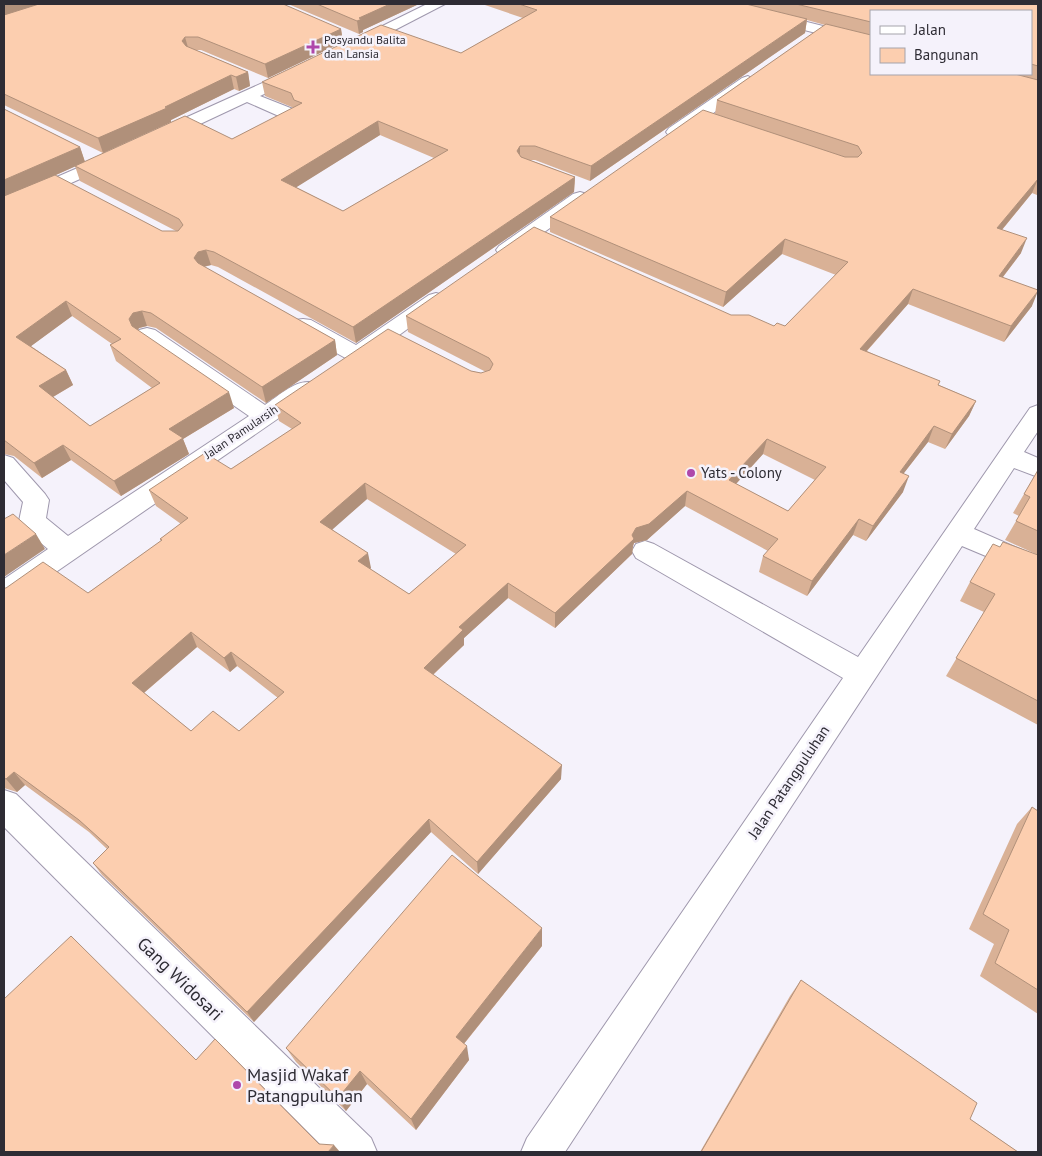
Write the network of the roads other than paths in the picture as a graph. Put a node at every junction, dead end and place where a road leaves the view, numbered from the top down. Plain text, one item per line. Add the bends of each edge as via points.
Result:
1 (438, 4) edge
2 (719, 4) edge
3 (821, 30) junction
4 (343, 42) edge
5 (870, 43) edge
6 (797, 47) edge
7 (310, 66) edge
8 (764, 70) edge
9 (250, 78) edge
10 (268, 86) junction
11 (247, 96) junction
12 (287, 113) edge
13 (148, 142) edge
14 (658, 144) edge
15 (130, 150) edge
16 (85, 154) dead end
17 (103, 162) junction
18 (62, 181) junction
19 (589, 185) edge
20 (79, 190) edge
21 (4, 207) edge
22 (492, 260) edge
23 (452, 288) edge
24 (288, 316) edge
25 (147, 335) edge
26 (339, 366) junction
27 (1038, 413) edge
28 (265, 416) junction
29 (1010, 456) junction
30 (4, 464) edge
31 (1038, 468) edge
32 (957, 533) junction
33 (66, 550) junction
34 (645, 551) dead end
35 (1038, 568) edge
36 (4, 594) edge
37 (862, 674) junction
38 (4, 805) edge
39 (357, 1152) edge
40 (541, 1152) edge

1 - 4 street via 360,42
2 - 3 street
3 - 5 street
3 - 6 street
7 - 10 street
8 - 14 street via 708,119
9 - 10 street
10 - 11 street
11 - 12 street
11 - 13 street
15 - 17 street
16 - 17 street
17 - 18 street
18 - 20 street
18 - 21 street
19 - 22 street via 540,236
23 - 26 street, Jalan Pamularsih via 397,337
24 - 26 street
25 - 28 street
26 - 28 street, Jalan Pamularsih
27 - 29 street, Jalan Patangpuluhan
28 - 33 street, Jalan Pamularsih
29 - 31 street
29 - 32 street, Jalan Patangpuluhan
30 - 33 street via 36,500 32,521
32 - 35 street
32 - 37 street, Jalan Patangpuluhan
33 - 36 street, Jalan Pamularsih
34 - 37 street
37 - 40 street, Jalan Patangpuluhan
38 - 39 street, Gang Widosari

